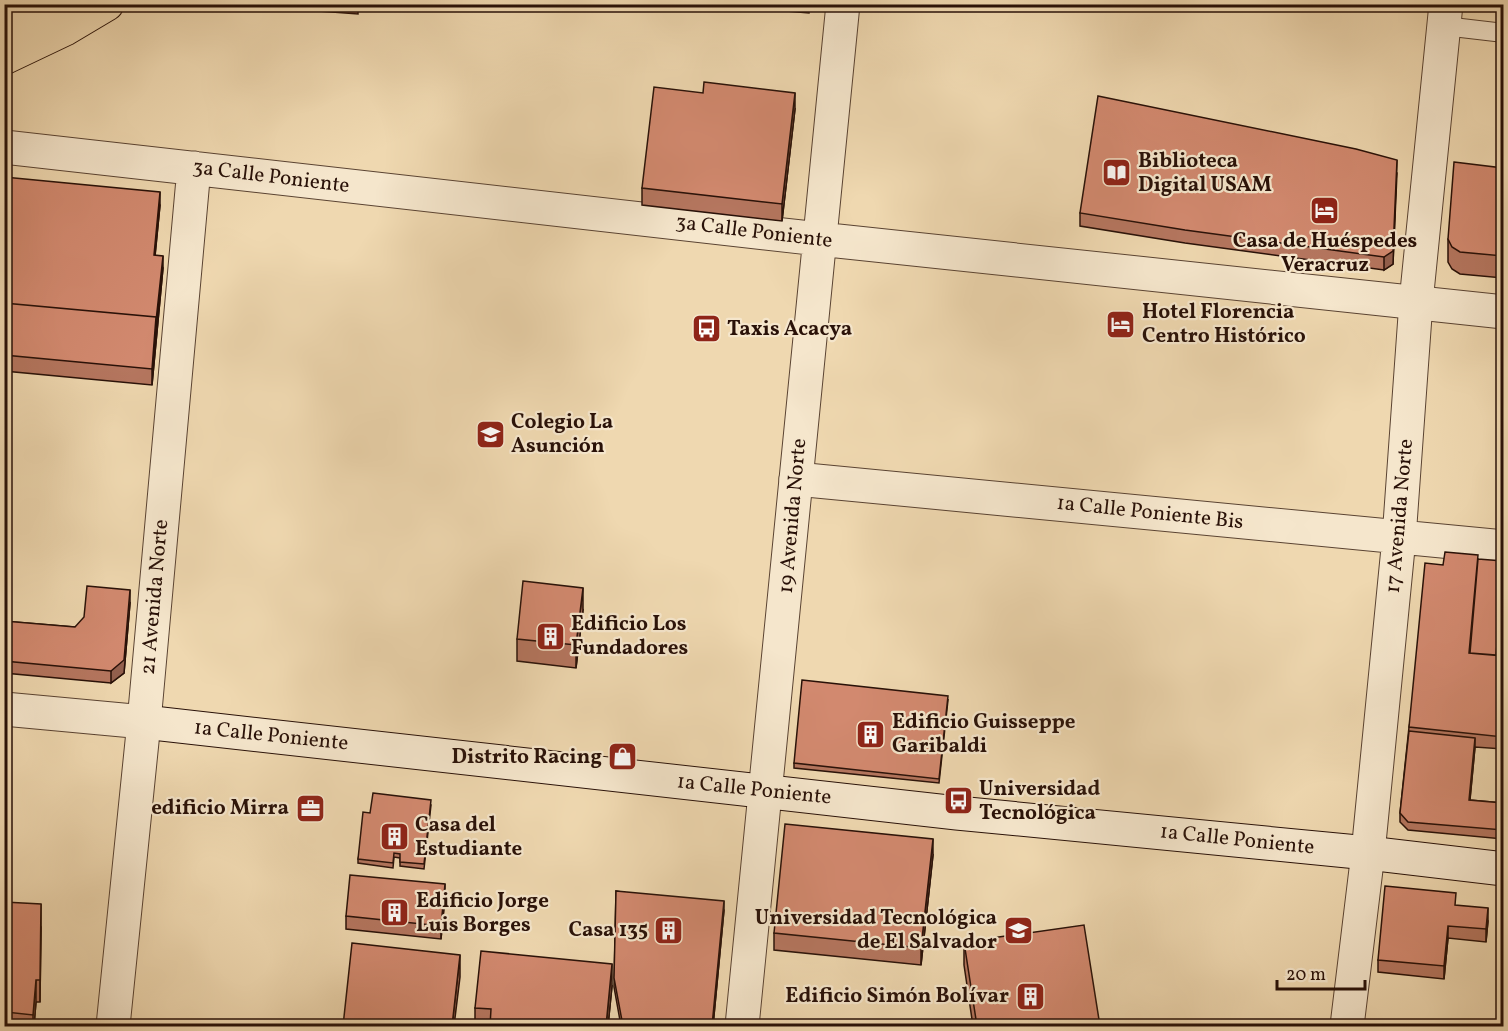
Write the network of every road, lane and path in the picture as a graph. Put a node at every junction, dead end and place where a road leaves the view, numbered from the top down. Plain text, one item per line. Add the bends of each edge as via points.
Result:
1 (49, 4) edge
2 (107, 4) edge
3 (843, 4) edge
4 (1445, 15) edge
5 (4, 28) edge
6 (1503, 33) edge
7 (4, 58) edge
8 (4, 147) edge
9 (38, 150) junction
10 (4, 153) edge
11 (194, 168) junction
12 (819, 240) junction
13 (1416, 302) junction
14 (1503, 312) edge
15 (796, 479) junction
16 (1399, 538) junction
17 (1503, 547) edge
18 (4, 709) edge
19 (144, 722) junction
20 (766, 792) junction
21 (1368, 853) junction
22 (1503, 869) edge
23 (113, 1026) edge
24 (742, 1026) edge
25 (1347, 1026) edge

1 - 5 main road
2 - 7 main road
3 - 12 street, 19 Avenida Norte
4 - 6 lane
4 - 13 street, 17 Avenida Norte
8 - 9 street, 3a Calle Poniente
9 - 10 street
9 - 11 street, 3a Calle Poniente
11 - 12 street, 3a Calle Poniente
11 - 19 street, 21 Avenida Norte
12 - 13 street, 3a Calle Poniente
12 - 15 street, 19 Avenida Norte
13 - 14 street, 3a Calle Poniente
13 - 16 street, 17 Avenida Norte
15 - 16 street, 1a Calle Poniente Bis
15 - 20 street, 19 Avenida Norte
16 - 17 street, 1a Calle Poniente Bis
16 - 21 street, 17 Avenida Norte
18 - 19 street, 1a Calle Poniente
19 - 20 street, 1a Calle Poniente
19 - 23 street, 21 Avenida Norte
20 - 21 street, 1a Calle Poniente
20 - 24 street, 19 Avenida Norte
21 - 22 street, 1a Calle Poniente
21 - 25 street, 17 Avenida Norte

